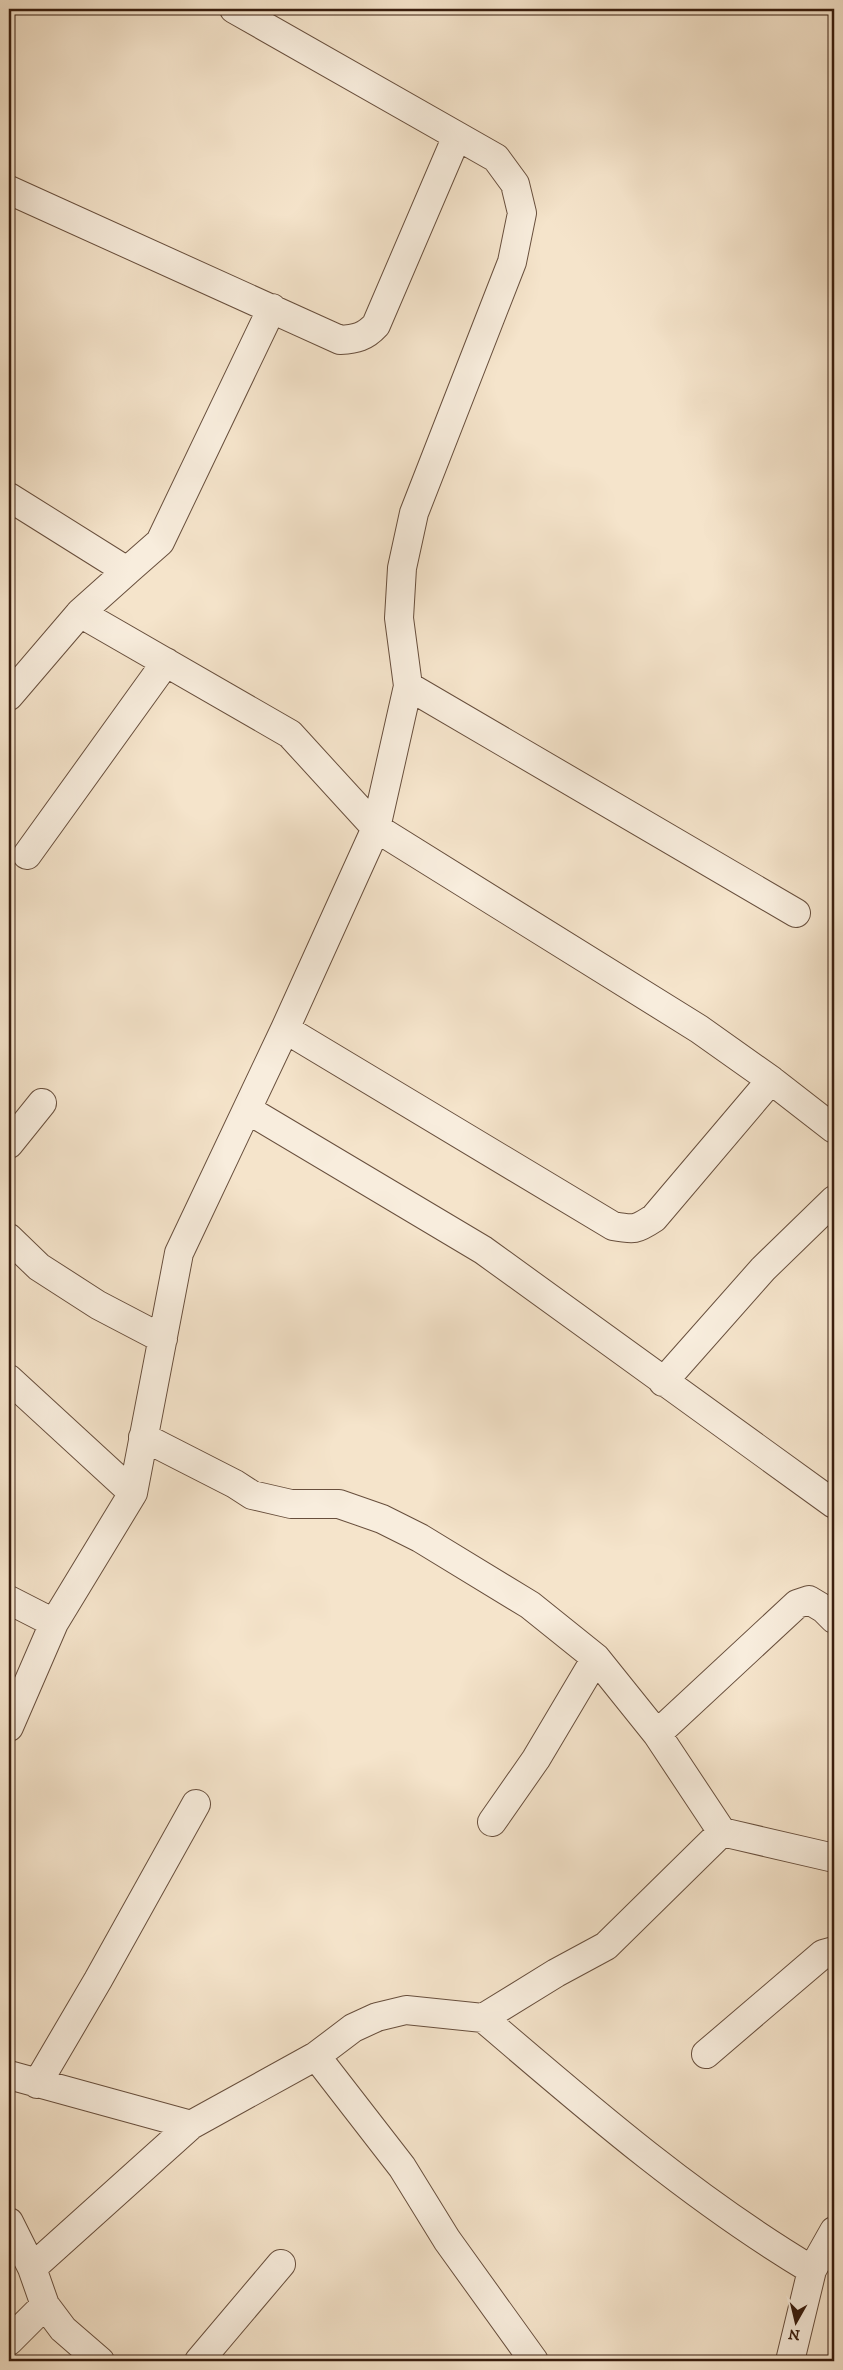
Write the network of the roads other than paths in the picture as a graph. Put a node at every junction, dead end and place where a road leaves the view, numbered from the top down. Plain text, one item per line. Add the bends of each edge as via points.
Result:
1 (234, 9) edge
2 (457, 136) junction
3 (9, 190) edge
4 (272, 308) junction
5 (9, 497) edge
6 (128, 571) junction
7 (80, 613) junction
8 (166, 662) junction
9 (408, 686) junction
10 (9, 696) edge
11 (376, 828) junction
12 (27, 855) dead end
13 (796, 913) dead end
14 (285, 1029) junction
15 (771, 1080) junction
16 (42, 1103) dead end
17 (248, 1110) junction
18 (834, 1129) edge
19 (9, 1144) edge
20 (834, 1200) edge
21 (9, 1238) edge
22 (163, 1339) junction
23 (9, 1379) edge
24 (663, 1382) junction
25 (143, 1437) junction
26 (133, 1493) junction
27 (834, 1504) edge
28 (9, 1600) edge
29 (834, 1619) edge
30 (54, 1623) junction
31 (596, 1658) junction
32 (9, 1727) edge
33 (657, 1734) junction
34 (196, 1804) dead end
35 (492, 1822) dead end
36 (722, 1832) junction
37 (834, 1858) edge
38 (834, 1951) edge
39 (483, 2018) junction
40 (706, 2054) dead end
41 (316, 2056) junction
42 (9, 2076) edge
43 (37, 2084) junction
44 (191, 2124) junction
45 (9, 2222) edge
46 (834, 2231) edge
47 (281, 2264) dead end
48 (32, 2268) junction
49 (812, 2270) junction
50 (44, 2305) junction
51 (9, 2341) edge
52 (100, 2361) edge
53 (199, 2361) edge
54 (534, 2361) edge
55 (790, 2361) edge

1 - 2 street
2 - 4 street via 376,325 367,336 340,340
2 - 9 street via 496,158 515,184 522,213 512,262 414,513 402,568 399,618
3 - 4 street
4 - 6 street via 160,542
5 - 6 street
6 - 7 street
7 - 8 street
7 - 10 street
8 - 11 street via 290,734
8 - 12 street
9 - 11 street
9 - 13 street
11 - 14 street
11 - 15 street via 699,1029
14 - 15 street via 613,1226 627,1228 639,1228 654,1218
14 - 17 street
15 - 18 street
16 - 19 street
17 - 22 street via 179,1253
17 - 24 street via 483,1250
20 - 24 street via 763,1269
21 - 22 street via 39,1268 98,1305
22 - 25 street
23 - 26 street
24 - 27 street
25 - 26 street
25 - 31 street via 252,1495 291,1504 339,1504 382,1519 420,1538 530,1605
26 - 30 street
28 - 30 street
29 - 33 street via 809,1600 797,1604
30 - 32 street
31 - 33 street
31 - 35 street via 536,1759
33 - 36 street
34 - 43 street
36 - 37 street
36 - 39 street via 606,1946
38 - 40 street via 822,1954
39 - 41 street via 406,2010 353,2028
39 - 49 street via 608,2126 758,2238
41 - 44 street
41 - 54 street via 402,2167 447,2240
42 - 43 street
43 - 44 street
44 - 48 street
45 - 48 street
46 - 49 street
47 - 53 street
48 - 50 street
49 - 55 street
50 - 51 street
50 - 52 street via 63,2329

